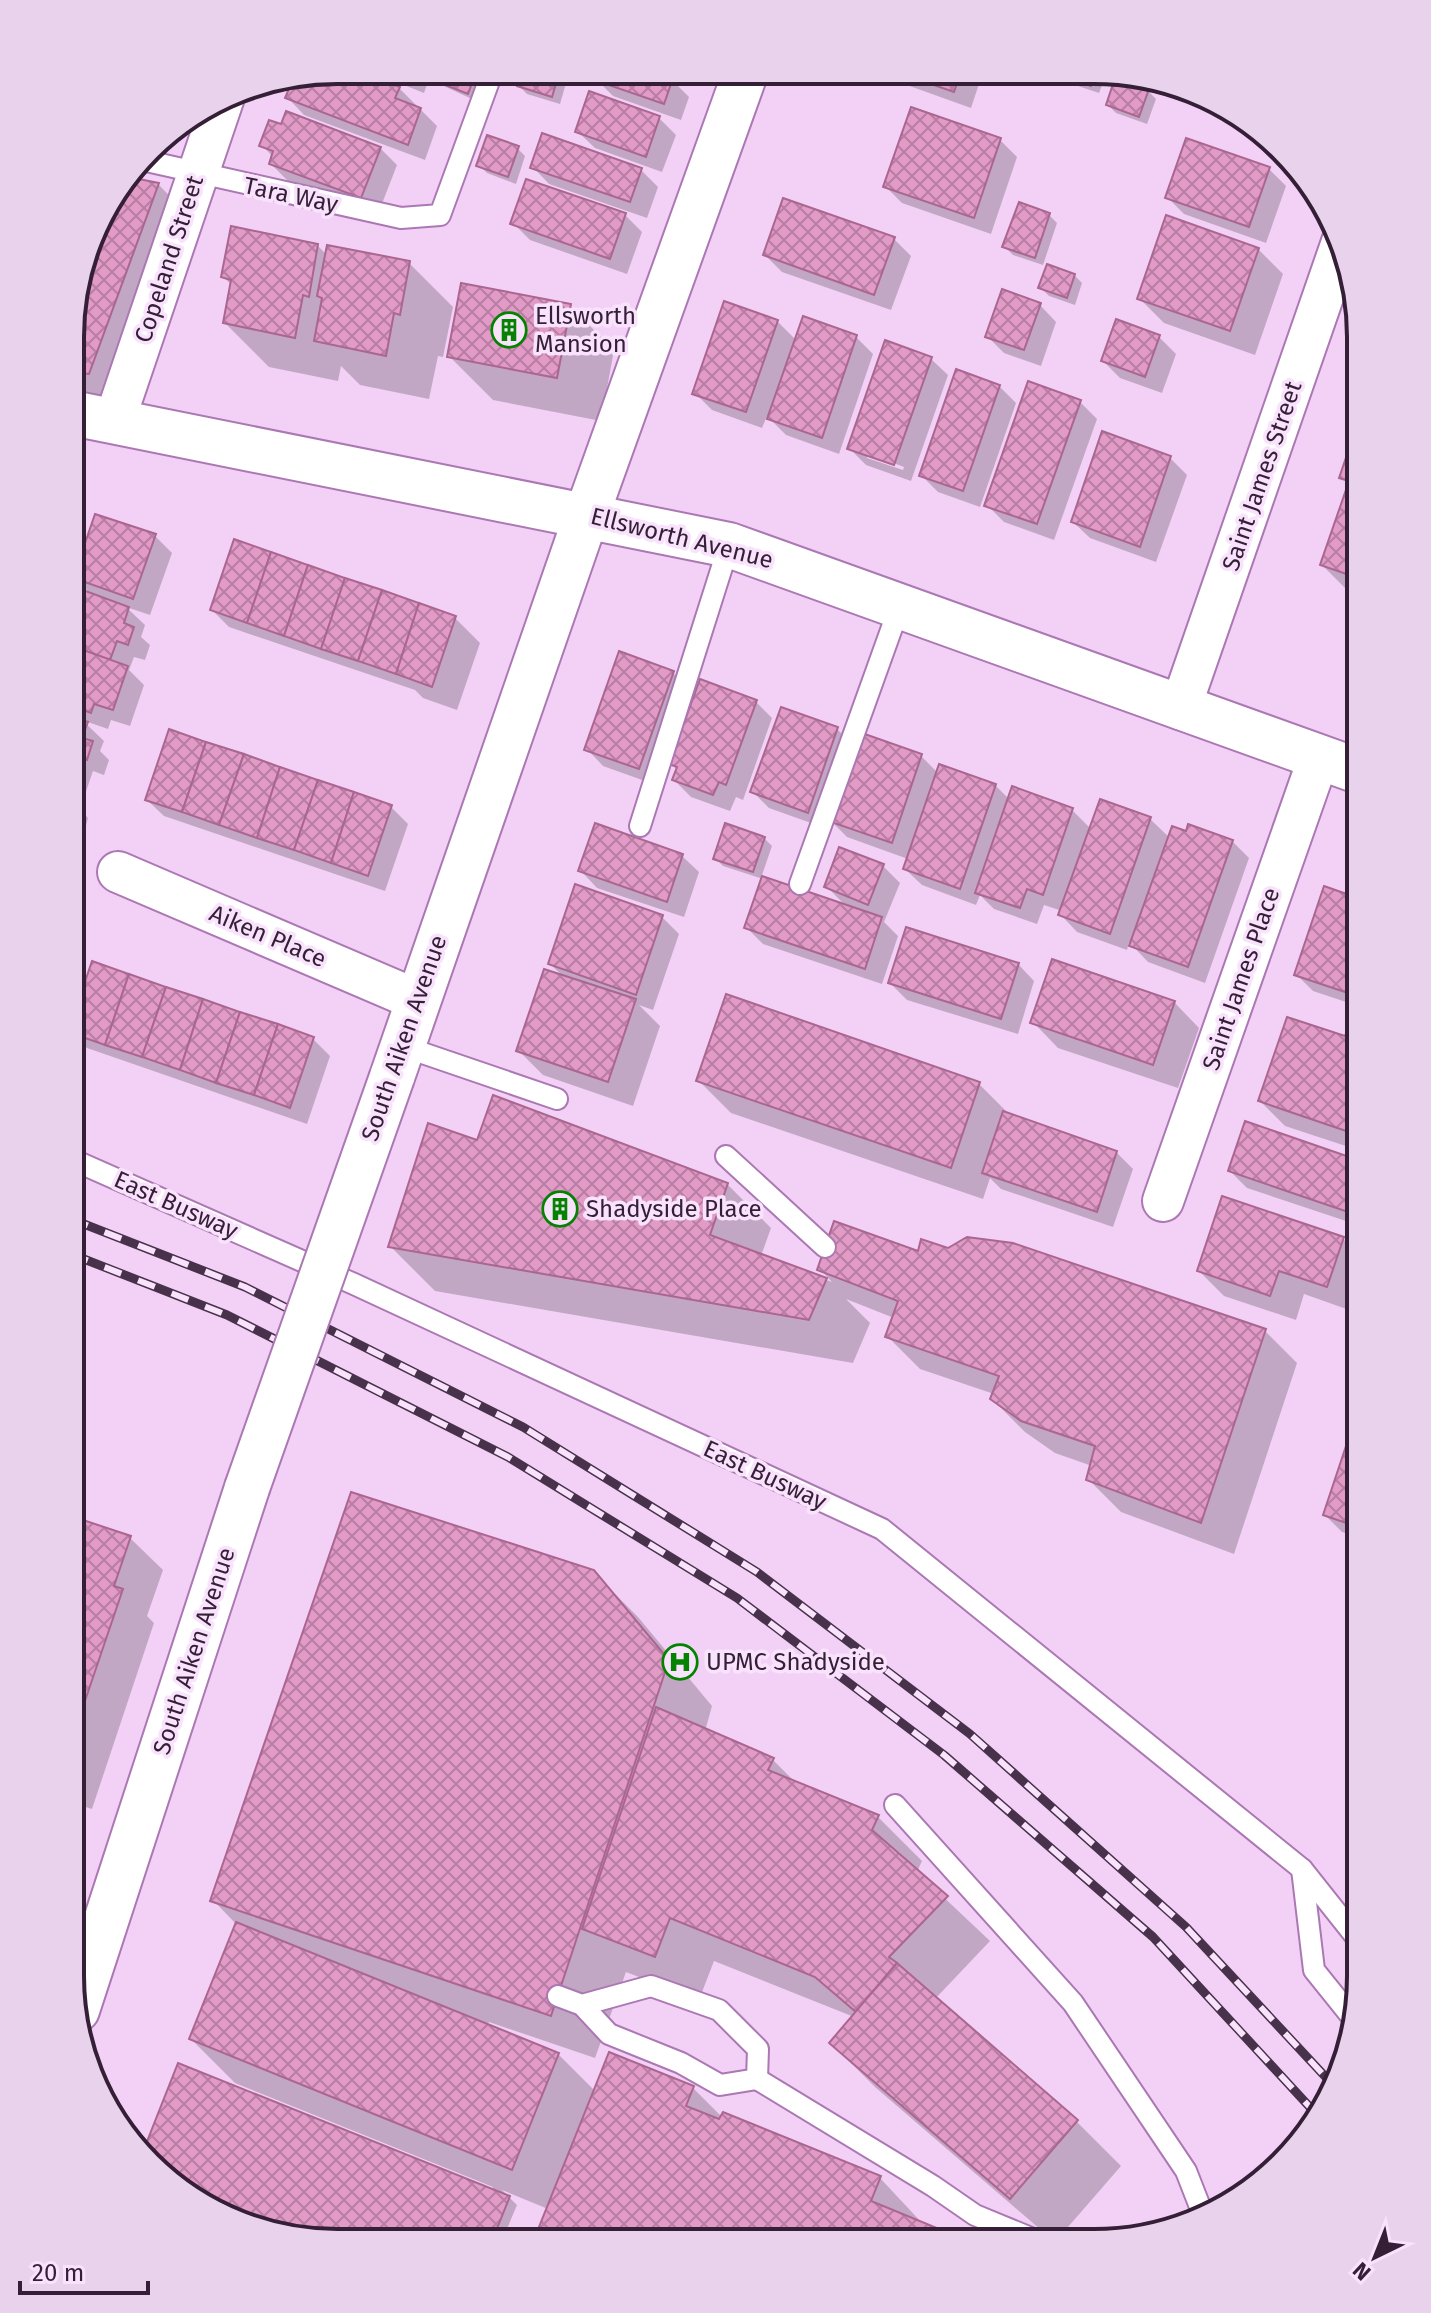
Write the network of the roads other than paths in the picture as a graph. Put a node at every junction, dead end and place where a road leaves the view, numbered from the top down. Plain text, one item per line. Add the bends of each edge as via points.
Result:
1 (741, 84) edge
2 (488, 85) edge
3 (218, 114) edge
4 (154, 163) edge
5 (197, 175) junction
6 (1335, 261) edge
7 (84, 416) edge
8 (114, 422) junction
9 (587, 514) junction
10 (729, 545) junction
11 (899, 608) junction
12 (1180, 709) junction
13 (1319, 757) junction
14 (1347, 767) edge
15 (640, 826) dead end
16 (118, 872) dead end
17 (800, 884) dead end
18 (417, 1000) junction
19 (397, 1061) junction
20 (557, 1099) dead end
21 (726, 1156) dead end
22 (84, 1165) edge
23 (1163, 1201) dead end
24 (825, 1247) dead end
25 (895, 1805) dead end
26 (1302, 1869) junction
27 (1346, 1924) edge
28 (85, 1987) edge
29 (558, 1996) dead end
30 (582, 2005) junction
31 (1344, 2008) edge
32 (757, 2079) junction
33 (1200, 2206) edge
34 (1009, 2229) edge

1 - 9 main road, South Aiken Avenue
2 - 5 lane, Tara Way via 440,215 401,218
3 - 5 street, Copeland Street
4 - 5 lane, Tara Way
5 - 8 street, Copeland Street
6 - 12 street, Saint James Street
7 - 8 main road, Ellsworth Avenue
8 - 9 main road, Ellsworth Avenue
9 - 10 main road, Ellsworth Avenue
9 - 18 main road, South Aiken Avenue
10 - 11 main road, Ellsworth Avenue
10 - 15 lane
11 - 12 main road, Ellsworth Avenue
11 - 17 lane
12 - 13 main road, Ellsworth Avenue
13 - 14 main road, Ellsworth Avenue
13 - 23 street, Saint James Place
16 - 18 street, Aiken Place
18 - 19 main road, South Aiken Avenue
19 - 20 lane
19 - 28 main road, South Aiken Avenue, bridge via 247,1488
21 - 24 lane
22 - 26 lane, East Busway via 882,1529
25 - 33 lane via 1073,2003 1186,2171
26 - 27 lane, East Busway
26 - 31 lane via 1314,1970
29 - 30 lane
30 - 32 lane via 609,2034 720,2085
30 - 32 lane via 651,1986 719,2010 758,2049
32 - 34 lane via 975,2215

